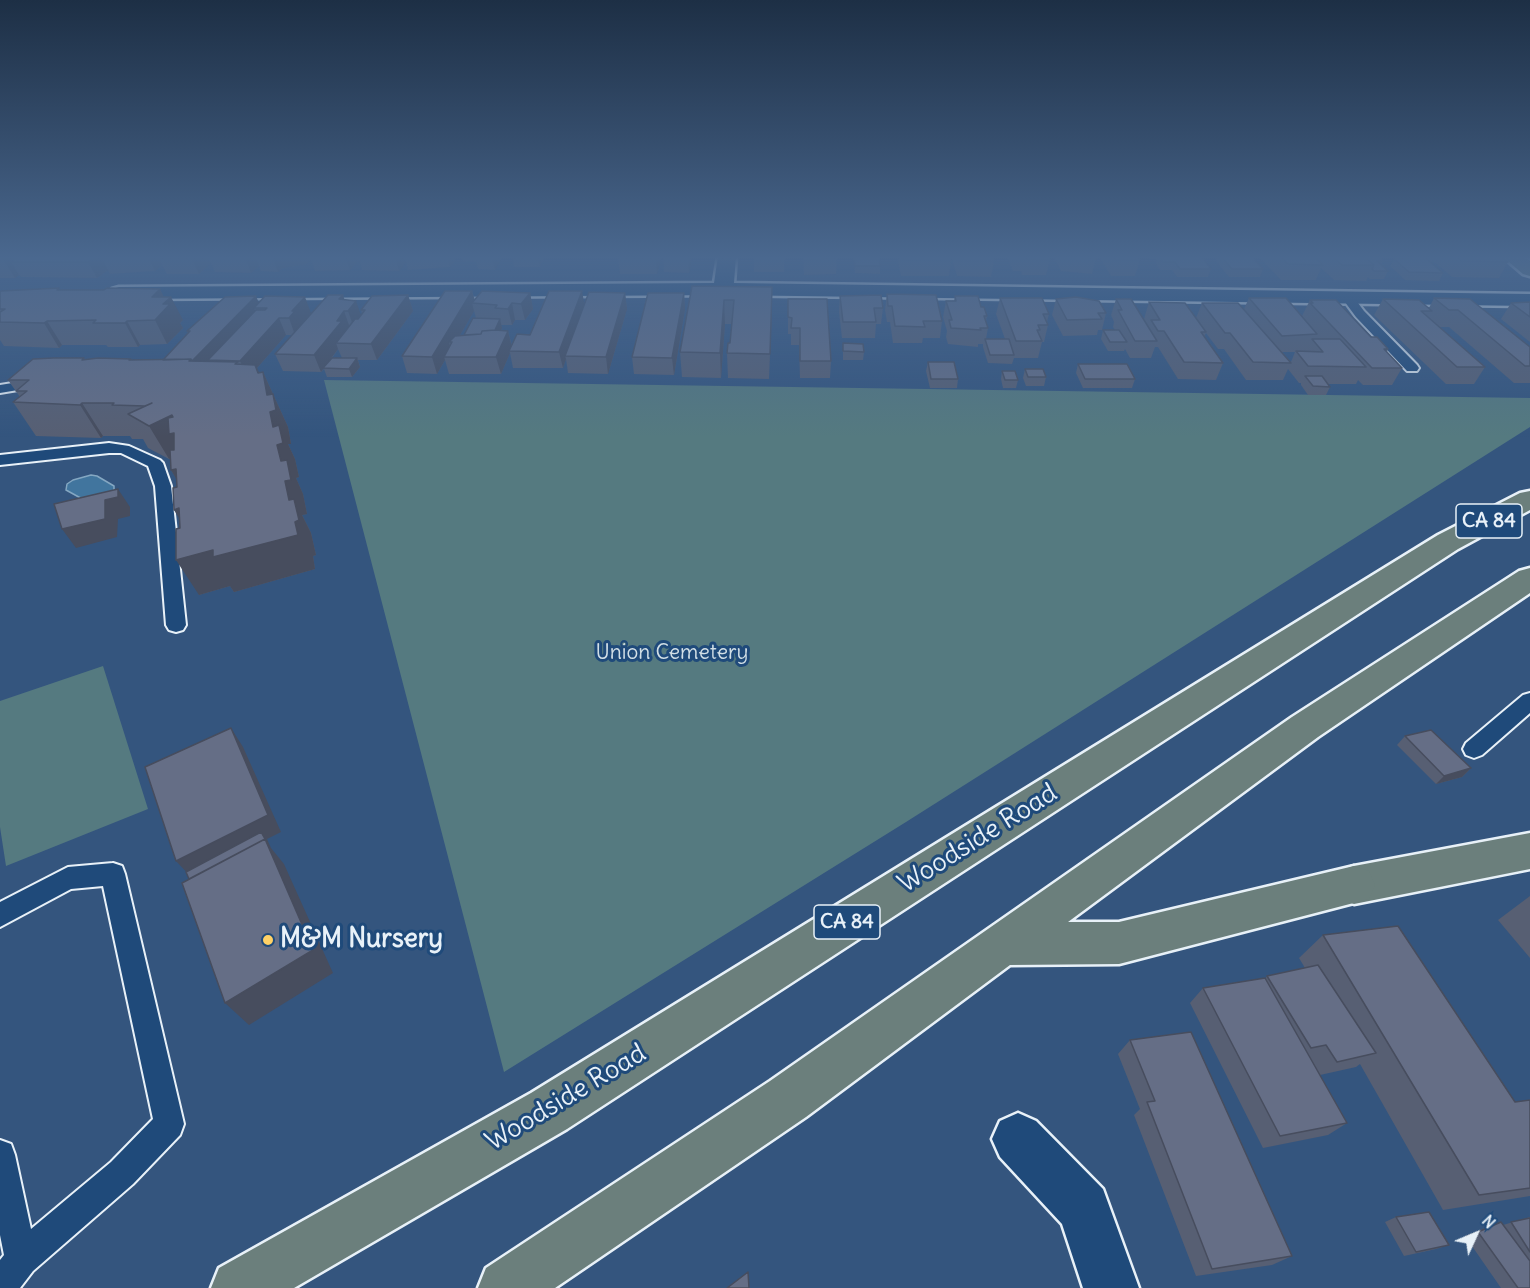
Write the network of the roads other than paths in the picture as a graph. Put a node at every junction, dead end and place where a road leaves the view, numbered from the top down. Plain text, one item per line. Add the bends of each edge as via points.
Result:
1 (1362, 316) edge
2 (1412, 368) dead end
3 (50, 384) edge
4 (0, 389) edge
5 (0, 460) edge
6 (1530, 477) edge
7 (1530, 499) edge
8 (1448, 542) junction
9 (1530, 578) edge
10 (176, 625) dead end
11 (1530, 701) edge
12 (1474, 750) dead end
13 (1530, 851) edge
14 (0, 915) edge
15 (1004, 944) junction
16 (1018, 1139) dead end
17 (0, 1155) edge
18 (21, 1259) junction
19 (0, 1288) edge
20 (239, 1288) edge
21 (506, 1288) edge
22 (1111, 1288) edge

1 - 2 lane
3 - 4 lane via 27,383
5 - 10 lane via 109,448 124,449 155,463 163,486
6 - 8 main road
7 - 8 main road, Woodside Road / CA 84
8 - 20 main road, Woodside Road / CA 84 via 549,1111
9 - 15 main road via 1305,727
11 - 12 lane
13 - 15 main road via 1354,885 1119,943
14 - 18 lane via 68,878 113,874 169,1124 122,1173
15 - 21 main road via 759,1119
16 - 22 street via 1084,1208
17 - 18 lane
18 - 19 lane

